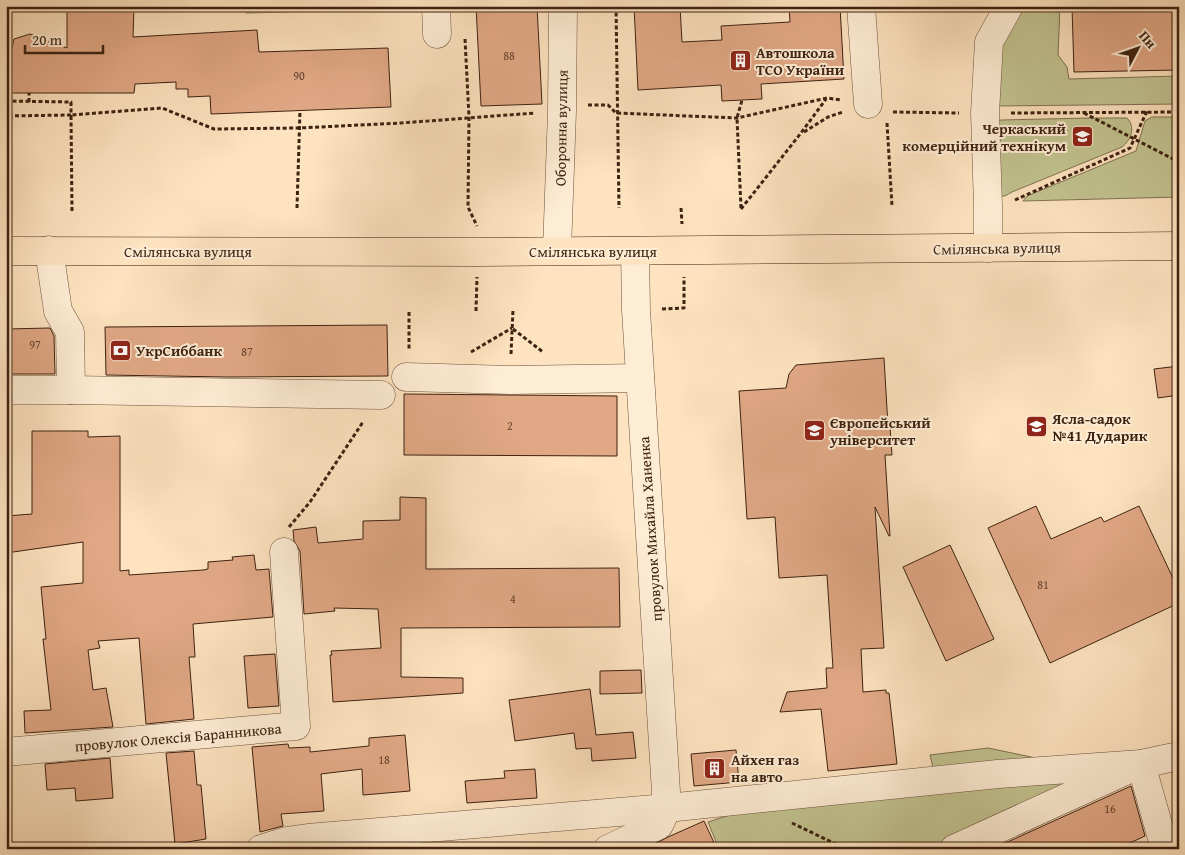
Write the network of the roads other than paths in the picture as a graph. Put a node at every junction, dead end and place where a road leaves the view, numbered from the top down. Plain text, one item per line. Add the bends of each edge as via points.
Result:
1 (436, 6) edge
2 (563, 6) edge
3 (861, 6) edge
4 (1009, 6) edge
5 (437, 34) dead end
6 (877, 113) road end
7 (1179, 246) edge
8 (988, 248) junction
9 (49, 250) junction
10 (557, 250) junction
11 (6, 251) edge
12 (636, 251) junction
13 (407, 377) road end
14 (640, 378) junction
15 (6, 390) edge
16 (71, 390) junction
17 (382, 395) road end
18 (284, 552) road end
19 (6, 752) edge
20 (1179, 756) edge
21 (1141, 764) junction
22 (667, 808) junction
23 (261, 849) edge
24 (608, 849) edge
25 (954, 849) edge
26 (1166, 849) edge

1 - 5 street
2 - 10 street, Оборонна вулиця
3 - 6 street
4 - 8 street via 989,42 985,113
7 - 8 main road, Смілянська вулиця
8 - 12 main road, Смілянська вулиця
9 - 10 main road, Смілянська вулиця
9 - 11 main road, Смілянська вулиця
9 - 16 street via 58,311 70,332
10 - 12 main road, Смілянська вулиця
12 - 14 street, провулок Михайла Ханенка
13 - 14 street via 510,380
14 - 22 street, провулок Михайла Ханенка
15 - 16 street
16 - 17 street
18 - 19 street, провулок Олексія Баранникова via 296,726
20 - 21 street
21 - 22 street via 998,774
21 - 25 street
21 - 26 street
22 - 23 street via 308,838
22 - 24 street via 659,825

